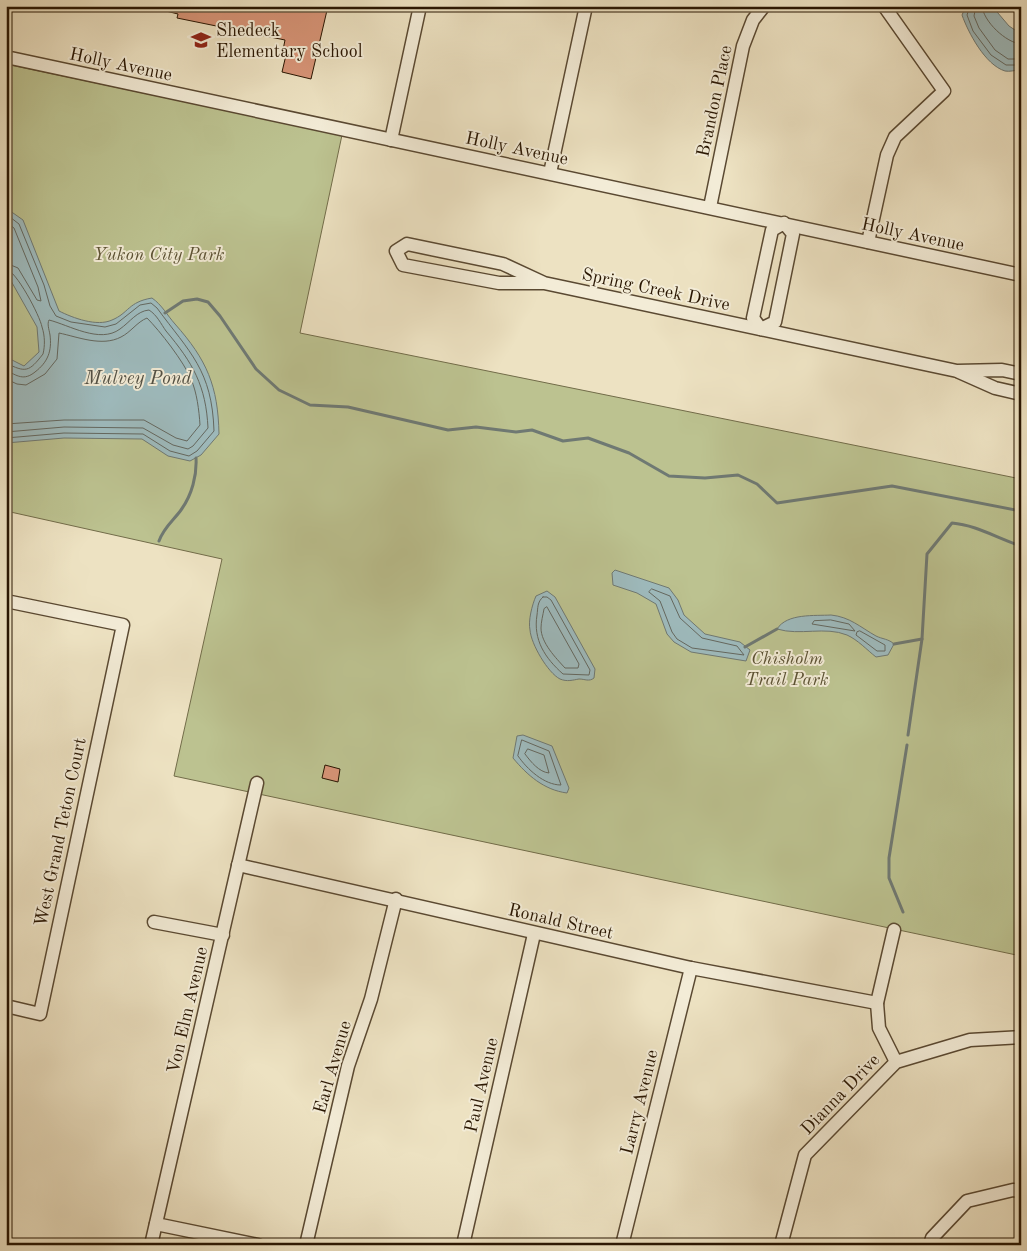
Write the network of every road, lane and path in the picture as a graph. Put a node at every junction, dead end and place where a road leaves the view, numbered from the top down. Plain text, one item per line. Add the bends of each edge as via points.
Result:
1 (420, 6) edge
2 (586, 6) edge
3 (764, 6) edge
4 (884, 6) edge
5 (6, 57) edge
6 (391, 140) junction
7 (550, 173) junction
8 (710, 208) junction
9 (784, 223) junction
10 (868, 242) junction
11 (1021, 275) edge
12 (544, 283) junction
13 (761, 329) junction
14 (957, 371) junction
15 (1021, 374) edge
16 (1021, 394) edge
17 (6, 601) edge
18 (257, 783) dead end
19 (238, 865) junction
20 (396, 899) junction
21 (154, 922) dead end
22 (894, 930) dead end
23 (534, 934) junction
24 (223, 935) junction
25 (691, 968) junction
26 (877, 1002) junction
27 (6, 1006) edge
28 (1021, 1037) edge
29 (896, 1062) junction
30 (1021, 1191) edge
31 (156, 1224) junction
32 (151, 1245) edge
33 (258, 1245) edge
34 (306, 1245) edge
35 (463, 1245) edge
36 (622, 1245) edge
37 (781, 1245) edge
38 (930, 1245) edge

1 - 6 street
2 - 7 street
3 - 8 street, Brandon Place via 753,20 743,46
4 - 10 street via 944,90 895,137 887,155
5 - 6 street, Holly Avenue
6 - 7 street, Holly Avenue
7 - 8 street, Holly Avenue
8 - 9 street, Holly Avenue
9 - 10 street, Holly Avenue
9 - 13 street, Spring Creek Drive via 772,230 753,318
9 - 13 street via 793,234 775,322
10 - 11 street, Holly Avenue
12 - 12 street, Spring Creek Drive via 499,283 403,265 396,251 407,244 503,264
12 - 13 street, Spring Creek Drive
13 - 14 street, Spring Creek Drive
14 - 15 street, Spring Creek Drive via 1002,370
14 - 16 street, Spring Creek Drive via 995,388
17 - 27 street, West Grand Teton Court via 123,625 40,1014
18 - 19 street, Von Elm Avenue
19 - 20 street, Ronald Street
19 - 24 street, Von Elm Avenue
20 - 23 street, Ronald Street
20 - 34 street, Earl Avenue via 371,999 348,1066
21 - 24 street
22 - 26 street
23 - 25 street, Ronald Street
23 - 35 street, Paul Avenue
24 - 31 street, Von Elm Avenue
25 - 26 street, Ronald Street
25 - 36 street, Larry Avenue
26 - 29 street via 879,1028
28 - 29 street, Dianna Drive via 970,1040
29 - 37 street, Dianna Drive via 805,1155
30 - 38 street via 1013,1190 967,1202 932,1238
31 - 32 street, Von Elm Avenue
31 - 33 street

